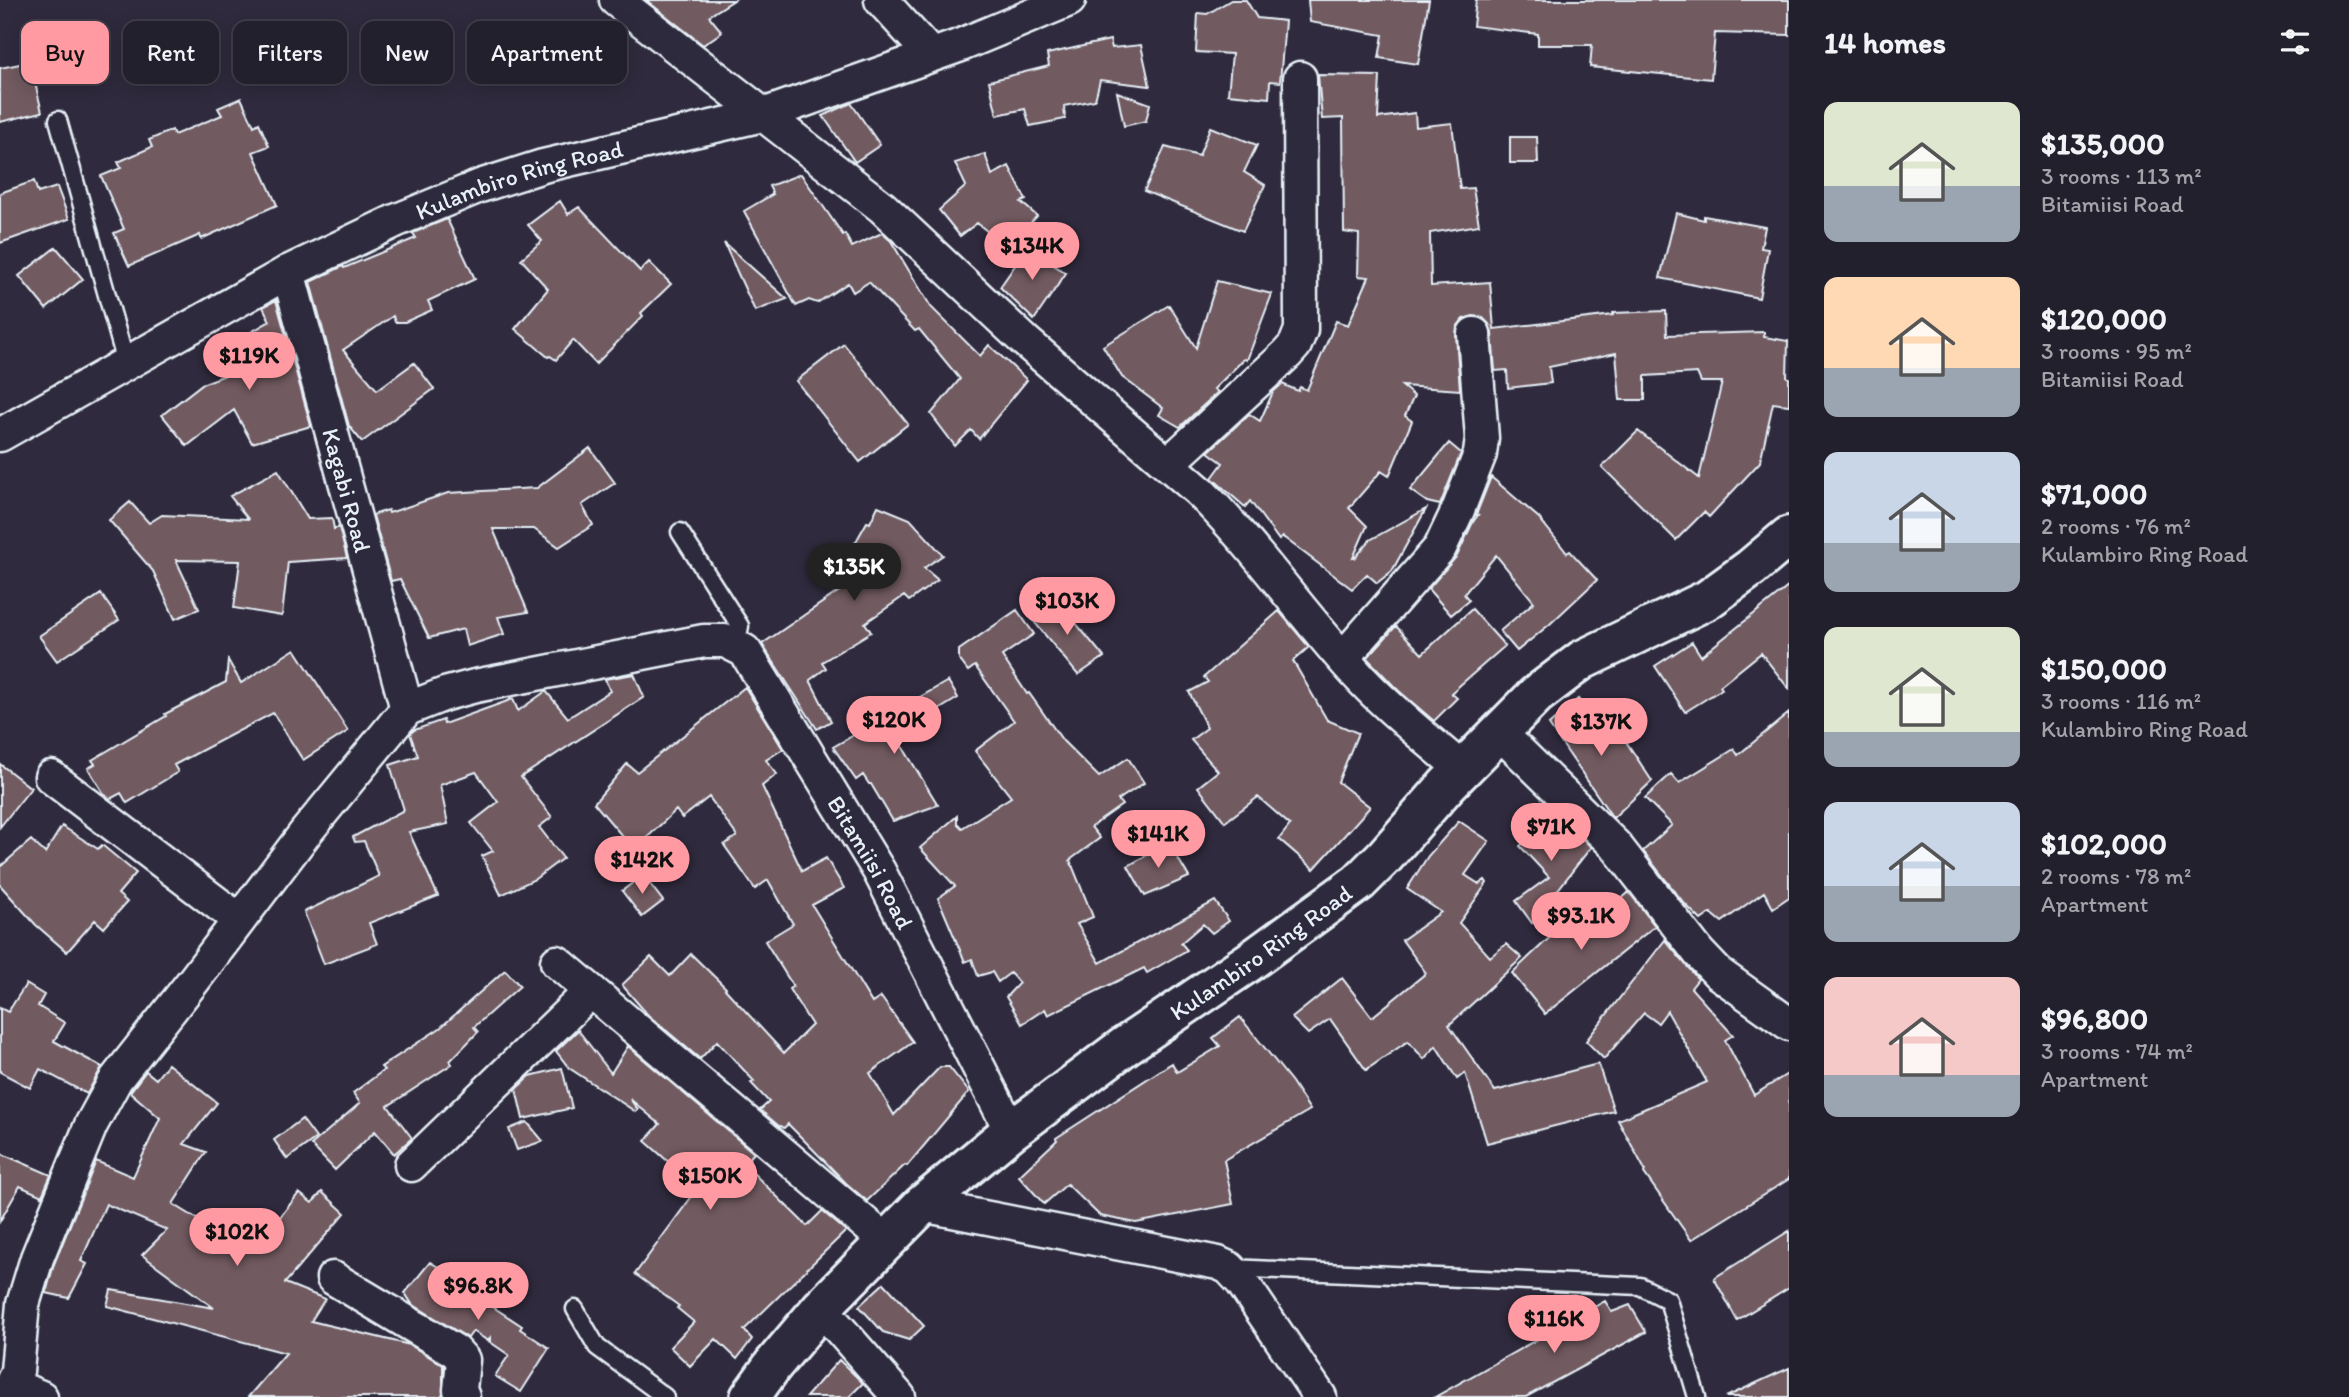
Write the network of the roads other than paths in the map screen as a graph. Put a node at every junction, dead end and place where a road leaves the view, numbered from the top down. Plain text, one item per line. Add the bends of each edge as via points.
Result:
1 (616, 0) edge
2 (881, 0) edge
3 (1069, 0) edge
4 (931, 55) junction
5 (1300, 78) dead end
6 (763, 115) junction
7 (58, 120) dead end
8 (288, 272) junction
9 (1474, 334) dead end
10 (126, 363) junction
11 (0, 435) edge
12 (1168, 464) junction
13 (680, 532) dead end
14 (1789, 536) edge
15 (736, 645) junction
16 (1343, 658) junction
17 (407, 709) junction
18 (1499, 732) junction
19 (1463, 770) junction
20 (51, 777) dead end
21 (239, 920) junction
22 (557, 962) dead end
23 (591, 991) junction
24 (1789, 1024) edge
25 (1011, 1131) junction
26 (411, 1165) dead end
27 (922, 1205) junction
28 (887, 1241) junction
29 (1228, 1268) junction
30 (333, 1278) dead end
31 (821, 1308) junction
32 (575, 1309) dead end
33 (11, 1316) edge
34 (9, 1391) edge
35 (41, 1397) edge
36 (463, 1397) edge
37 (666, 1397) edge
38 (750, 1397) edge
39 (899, 1397) edge
40 (1320, 1397) edge
41 (1698, 1397) edge

1 - 6 street
2 - 4 street
3 - 4 street, Kulambiro Ring Road
4 - 6 street, Kulambiro Ring Road
5 - 12 street via 1299,338
6 - 8 street, Kulambiro Ring Road via 543,166 480,186
6 - 12 street via 881,207 1025,341
7 - 10 lane
8 - 10 street, Kulambiro Ring Road
8 - 17 street, Kagabi Road
9 - 16 street via 1482,438 1458,510 1440,548
10 - 11 street, Kulambiro Ring Road
12 - 16 street via 1225,516
13 - 15 lane via 740,626
14 - 18 street, Kulambiro Ring Road via 1707,600 1582,660 1536,695
15 - 17 street via 704,641 475,685
15 - 25 street, Bitamiisi Road via 745,651 879,871
16 - 19 street
17 - 21 street
18 - 19 street, Kulambiro Ring Road
18 - 24 street via 1616,846 1699,953
19 - 25 street, Kulambiro Ring Road via 1359,882
20 - 21 street
21 - 33 street via 116,1079 91,1125 23,1304
22 - 23 street
23 - 26 street
23 - 28 street
25 - 27 street, Kulambiro Ring Road
27 - 28 street, Kulambiro Ring Road
27 - 29 street via 1200,1258
28 - 31 street, Kulambiro Ring Road
29 - 40 street
29 - 41 lane via 1640,1286 1668,1300
30 - 36 street via 455,1351 463,1360
31 - 38 street, Kulambiro Ring Road
31 - 39 street
32 - 37 lane via 597,1347
33 - 34 street via 17,1371
34 - 35 street

